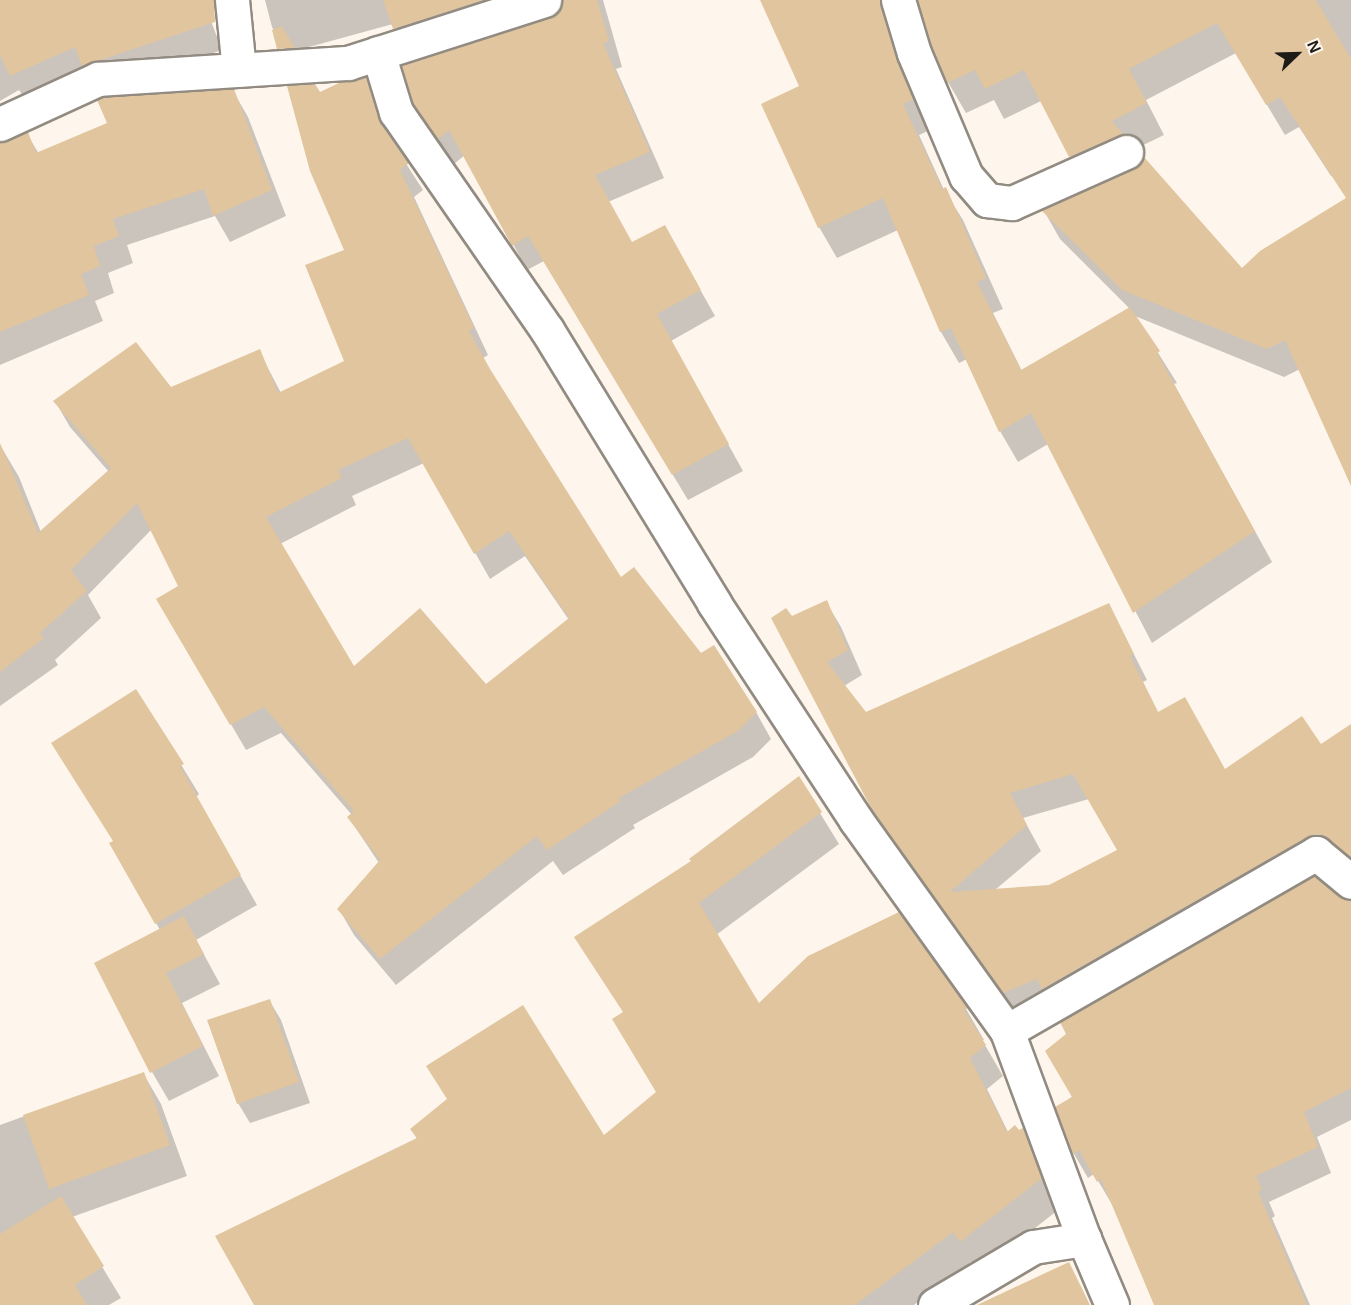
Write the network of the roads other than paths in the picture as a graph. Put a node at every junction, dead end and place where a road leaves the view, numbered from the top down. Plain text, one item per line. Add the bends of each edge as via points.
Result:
1 (232, 0) edge
2 (544, 0) edge
3 (898, 0) edge
4 (378, 53) junction
5 (239, 70) junction
6 (0, 124) edge
7 (1126, 152) dead end
8 (1351, 882) edge
9 (1007, 1031) junction
10 (1084, 1239) junction
11 (934, 1305) edge
12 (1112, 1305) edge

1 - 5 street
2 - 4 street
3 - 7 street via 914,53 966,176 987,200 1012,203
4 - 5 street via 348,63
4 - 9 street via 396,112 547,330 714,603 856,820
5 - 6 street via 98,79
8 - 9 street via 1316,853
9 - 10 street
10 - 11 street via 1033,1246
10 - 12 street

